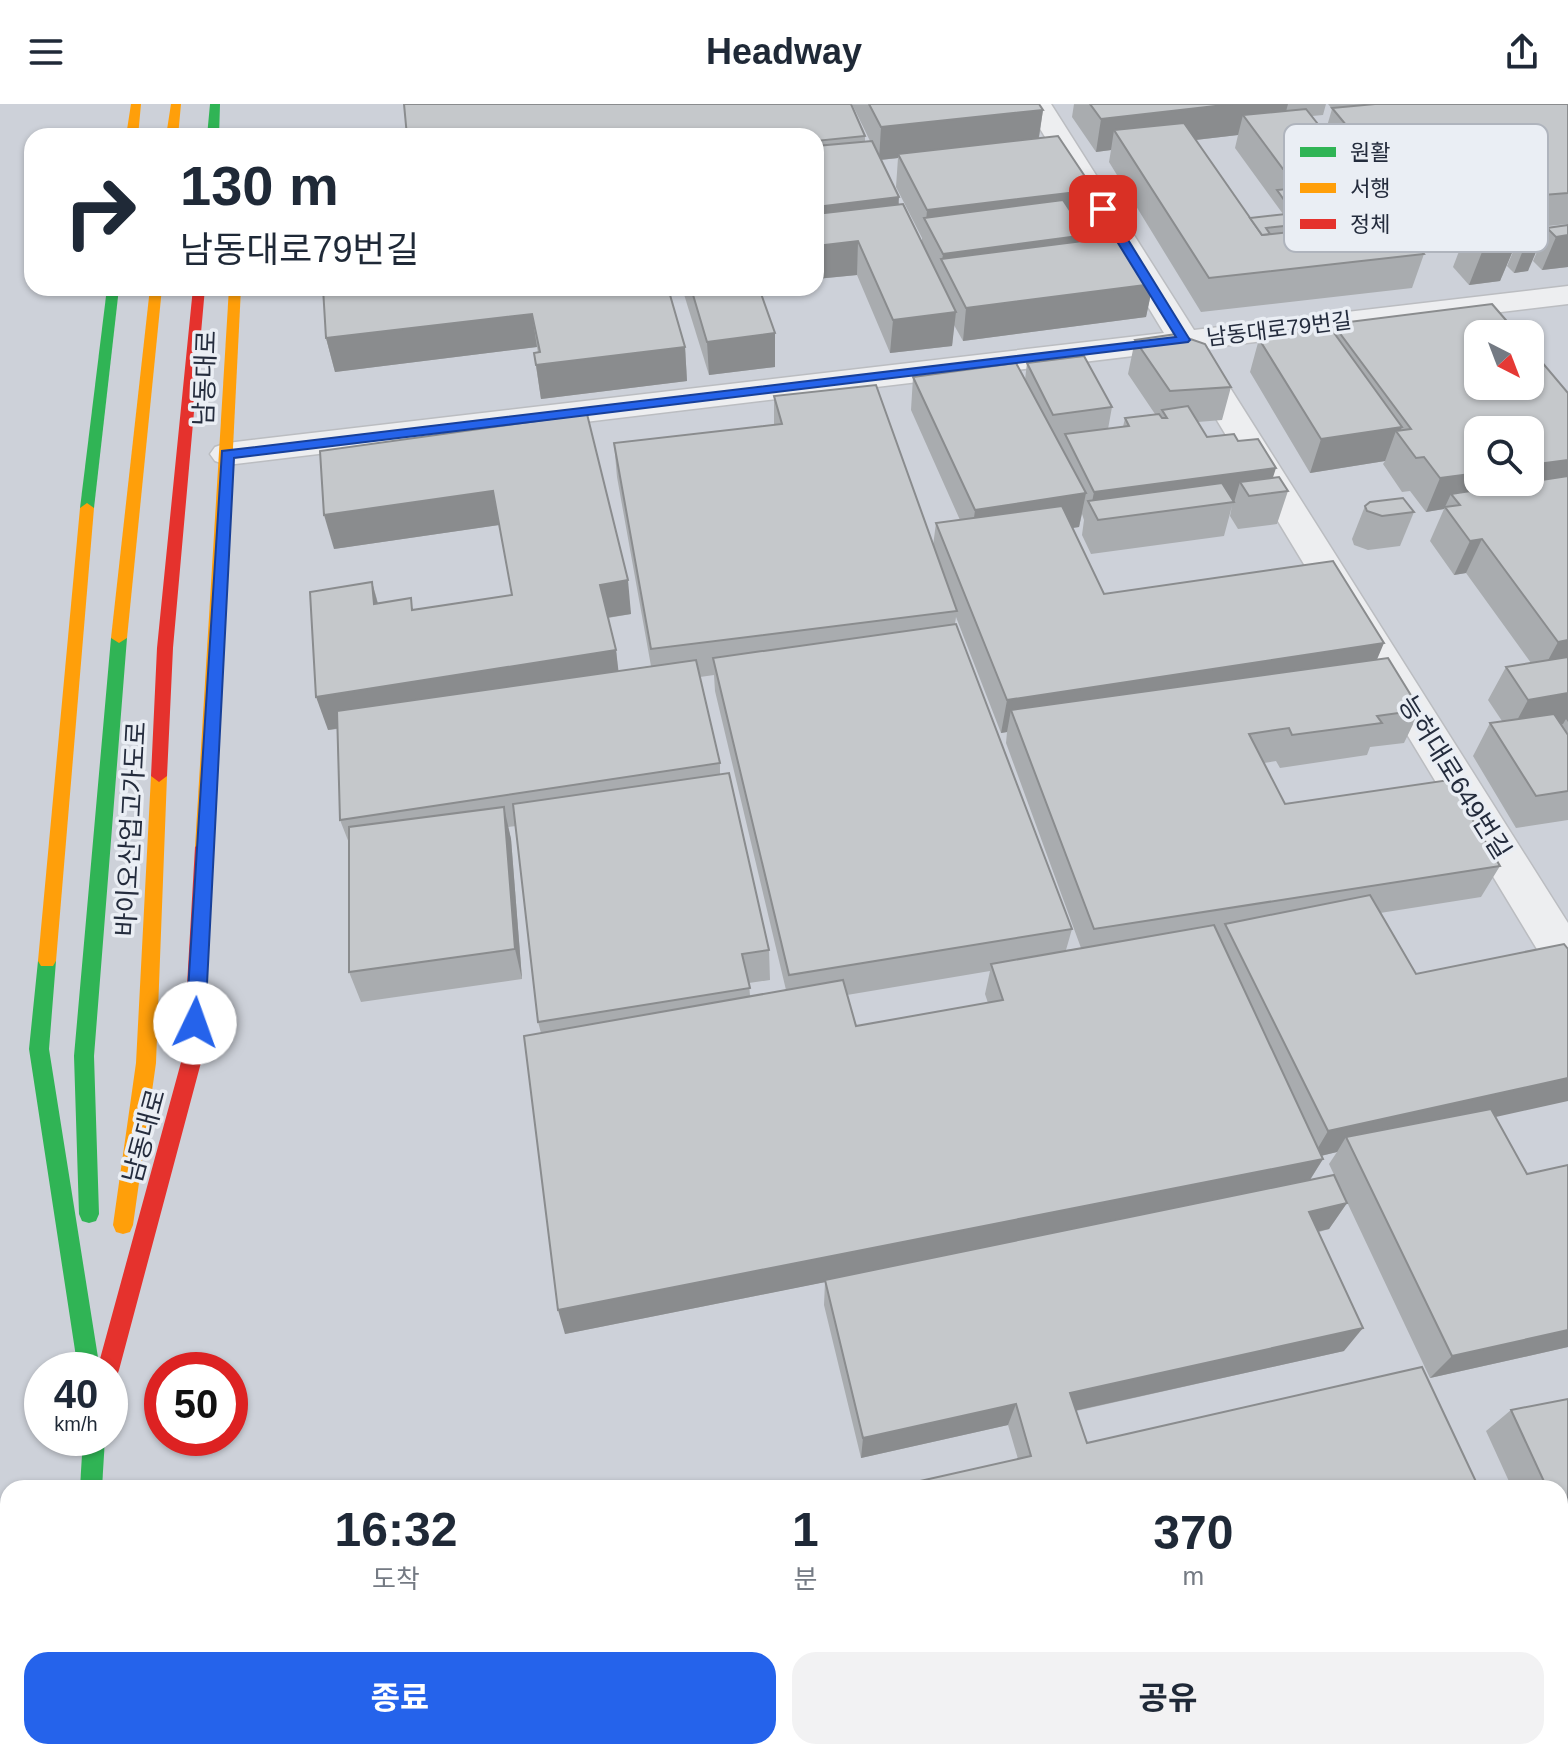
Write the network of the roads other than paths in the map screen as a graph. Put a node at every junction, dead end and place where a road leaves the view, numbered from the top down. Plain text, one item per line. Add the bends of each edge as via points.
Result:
1 (136, 104) edge
2 (176, 104) edge
3 (215, 104) edge
4 (1038, 104) edge
5 (133, 128) edge
6 (173, 128) edge
7 (214, 128) edge
8 (1568, 295) edge
9 (112, 296) edge
10 (155, 296) edge
11 (198, 296) edge
12 (235, 296) edge
13 (1184, 340) junction
14 (227, 454) junction
15 (1568, 961) edge
16 (90, 1229) dead end
17 (91, 1260) dead end
18 (89, 1352) edge
19 (92, 1352) edge
20 (107, 1352) edge
21 (110, 1352) edge
22 (93, 1456) edge
23 (91, 1480) edge

1 - 5 main road
2 - 6 main road
3 - 7 main road
4 - 13 street, 능허대로649번길
8 - 13 street, 남동대로79번길
9 - 18 main road via 89,486 39,1049
10 - 16 main road, 바이오산업고가도로 via 116,663 84,1056
11 - 20 main road, 바이오산업고가도로 via 165,648 146,1063
12 - 14 main road, 남동대로
13 - 14 street, 남동대로79번길
13 - 15 street, 능허대로649번길
14 - 21 main road, 남동대로 via 193,1055
17 - 19 main road
22 - 23 main road

